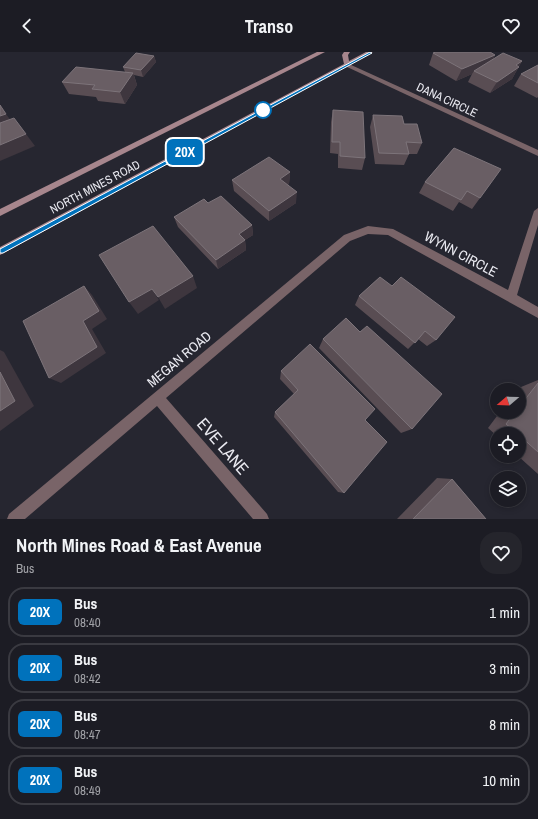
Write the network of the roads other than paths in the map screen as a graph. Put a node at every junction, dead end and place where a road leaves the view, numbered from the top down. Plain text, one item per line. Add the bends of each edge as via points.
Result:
1 (322, 52) edge
2 (347, 52) edge
3 (370, 52) edge
4 (347, 64) junction
5 (538, 153) edge
6 (538, 211) edge
7 (0, 213) edge
8 (368, 230) joint
9 (0, 251) edge
10 (511, 297) junction
11 (538, 313) edge
12 (157, 397) junction
13 (14, 519) edge
14 (262, 519) edge

1 - 7 main road, NORTH MINES ROAD
2 - 4 main road
3 - 4 main road, NORTH MINES ROAD
4 - 5 street, DANA CIRCLE
4 - 9 main road, NORTH MINES ROAD
6 - 10 street
8 - 10 street, WYNN CIRCLE via 390,232
8 - 12 street, MEGAN ROAD via 347,238
10 - 11 street, WYNN CIRCLE
12 - 13 street, MEGAN ROAD
12 - 14 street, EVE LANE

